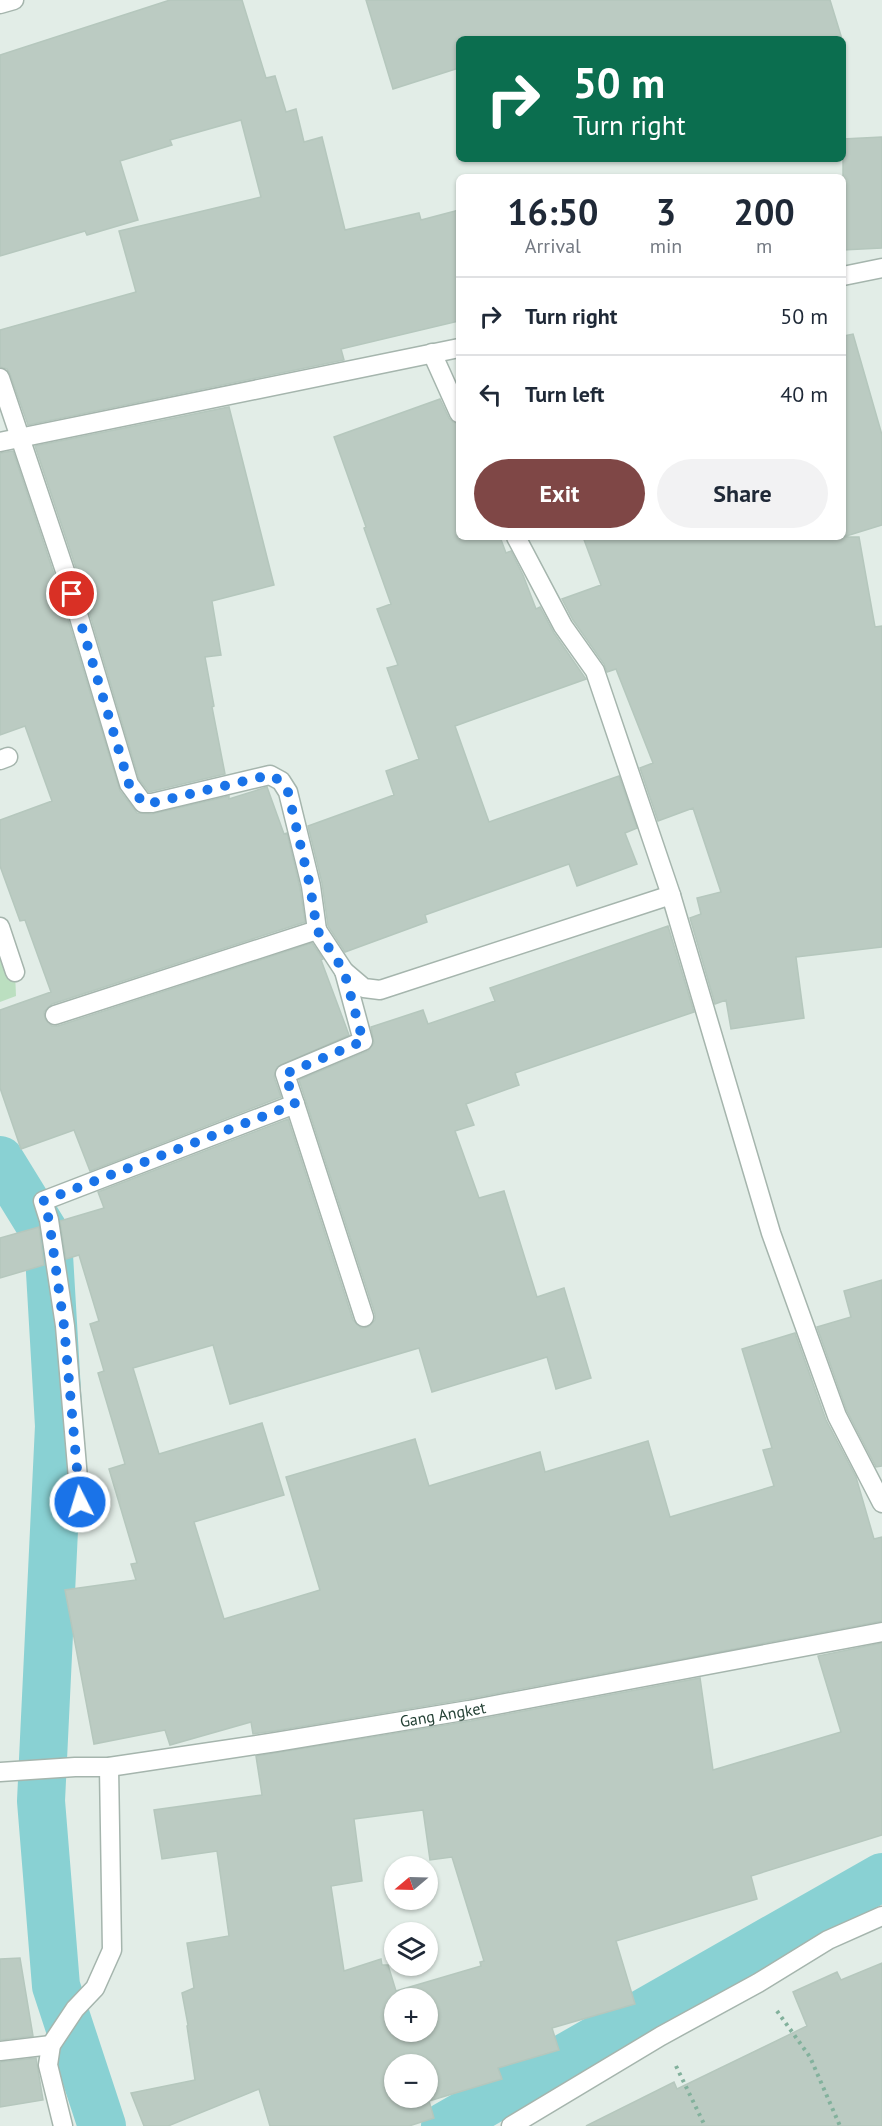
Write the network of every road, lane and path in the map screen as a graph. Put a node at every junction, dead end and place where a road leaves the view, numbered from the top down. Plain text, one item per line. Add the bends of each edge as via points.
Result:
1 (14, 0) edge
2 (0, 4) edge
3 (882, 268) edge
4 (846, 275) edge
5 (456, 349) edge
6 (432, 353) junction
7 (0, 378) edge
8 (456, 406) edge
9 (21, 436) junction
10 (0, 442) edge
11 (518, 540) edge
12 (671, 895) junction
13 (0, 927) edge
14 (317, 930) junction
15 (344, 971) junction
16 (15, 972) dead end
17 (55, 1015) dead end
18 (295, 1104) junction
19 (364, 1317) dead end
20 (80, 1502) dead end
21 (882, 1503) edge
22 (882, 1632) edge
23 (109, 1767) junction
24 (0, 1772) edge
25 (882, 1916) edge
26 (758, 1983) junction
27 (661, 2036) junction
28 (51, 2045) junction
29 (0, 2051) edge
30 (63, 2126) edge
31 (511, 2126) edge
32 (705, 2126) edge
33 (840, 2126) edge

1 - 2 street
3 - 4 street
5 - 6 street
6 - 8 street
6 - 9 street
7 - 9 street
9 - 10 street
9 - 14 street via 129,784 143,803 152,803 270,775 281,781 288,792
11 - 12 street via 563,626 596,671
12 - 15 street via 380,990 364,988
12 - 21 street via 771,1233 837,1416
13 - 16 street
14 - 15 street
14 - 17 street
15 - 18 street via 363,1041 285,1074
18 - 19 street
18 - 20 street via 43,1201 64,1326
22 - 23 street, Gang Angket via 469,1710
23 - 24 street, Gang Angket
23 - 28 street via 112,1950 95,1988
25 - 26 street via 828,1940
26 - 27 street
26 - 33 path via 810,2057
27 - 31 street
27 - 32 path
28 - 29 street
28 - 30 street via 48,2065

